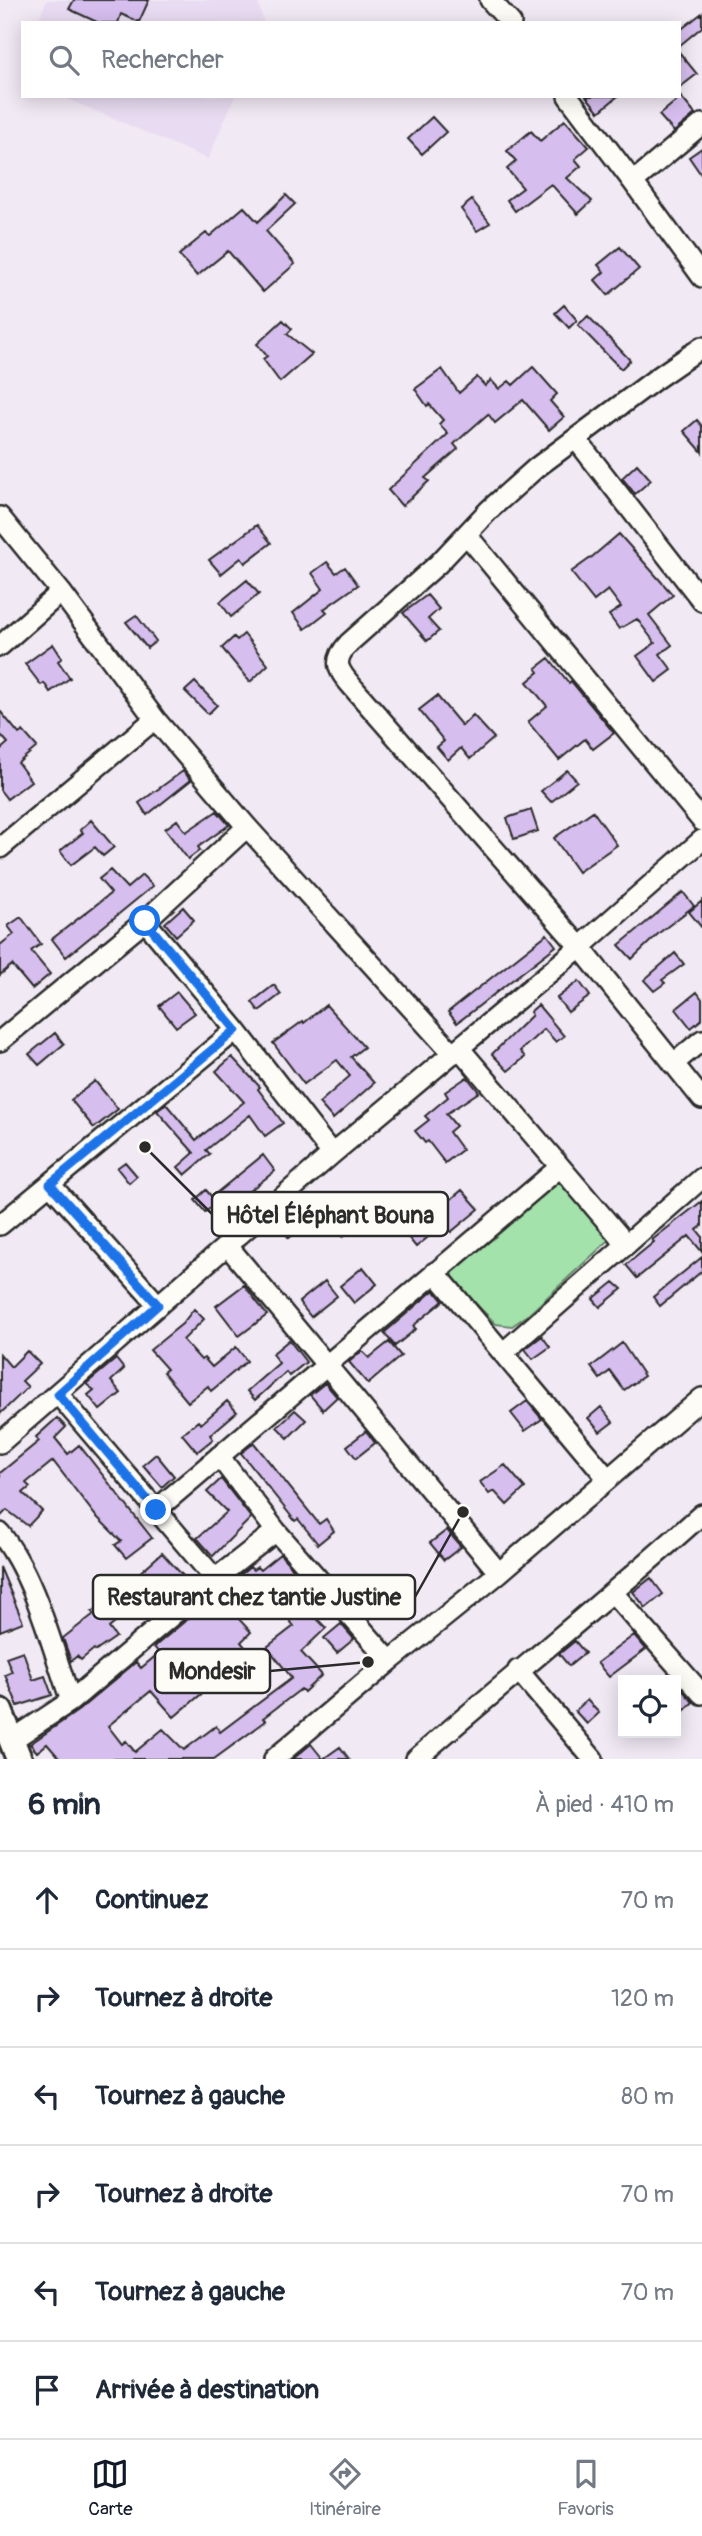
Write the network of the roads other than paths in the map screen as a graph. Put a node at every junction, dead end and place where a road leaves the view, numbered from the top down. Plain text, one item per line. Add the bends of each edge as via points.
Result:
1 (490, 0) edge
2 (509, 21) edge
3 (570, 98) edge
4 (702, 124) edge
5 (633, 181) junction
6 (702, 277) edge
7 (702, 347) edge
8 (576, 439) junction
9 (0, 517) edge
10 (467, 536) junction
11 (61, 592) junction
12 (702, 601) edge
13 (0, 646) edge
14 (155, 719) junction
15 (702, 821) edge
16 (247, 827) junction
17 (702, 839) edge
18 (0, 848) edge
19 (145, 921) junction
20 (580, 947) junction
21 (236, 1030) junction
22 (702, 1040) edge
23 (0, 1041) edge
24 (456, 1051) junction
25 (673, 1064) junction
26 (702, 1099) edge
27 (332, 1154) junction
28 (560, 1167) junction
29 (702, 1178) edge
30 (50, 1184) junction
31 (0, 1225) edge
32 (626, 1244) junction
33 (228, 1245) junction
34 (435, 1272) junction
35 (158, 1305) junction
36 (504, 1352) junction
37 (328, 1364) junction
38 (58, 1394) junction
39 (702, 1398) edge
40 (0, 1443) edge
41 (219, 1456) junction
42 (608, 1479) junction
43 (156, 1510) junction
44 (702, 1514) edge
45 (276, 1531) junction
46 (0, 1533) edge
47 (499, 1573) junction
48 (215, 1579) junction
49 (614, 1594) junction
50 (390, 1661) junction
51 (519, 1670) junction
52 (702, 1694) edge
53 (71, 1700) junction
54 (0, 1711) edge
55 (15, 1750) edge
56 (428, 1755) edge
57 (274, 1759) edge
58 (593, 1759) edge

1 - 2 street
3 - 5 street
4 - 5 street
5 - 6 street
7 - 8 street
8 - 10 street via 512,489
8 - 12 street
9 - 11 street
10 - 15 street
10 - 20 street via 340,652 338,666
11 - 13 street
11 - 14 street
14 - 16 street
14 - 18 street
16 - 19 street
16 - 24 street
17 - 20 street
19 - 21 street
19 - 23 street
20 - 24 street
20 - 25 street
21 - 27 street
21 - 30 street
22 - 25 street
24 - 27 street
24 - 28 street
25 - 26 street
27 - 33 street
28 - 32 street
28 - 34 street
29 - 32 street
30 - 31 street
30 - 35 street
32 - 36 street
33 - 35 street
33 - 37 street
34 - 36 street
34 - 37 street
35 - 38 street
36 - 42 street
37 - 41 street
37 - 47 street
38 - 40 street
38 - 43 street
39 - 42 street
41 - 43 street
41 - 45 street
42 - 47 street
43 - 48 street
44 - 49 street
45 - 48 street
45 - 50 street
46 - 53 street via 32,1592
47 - 50 street
48 - 53 street
49 - 51 street
49 - 52 street
50 - 57 street
51 - 56 street
51 - 58 street
53 - 55 street
54 - 55 main road

